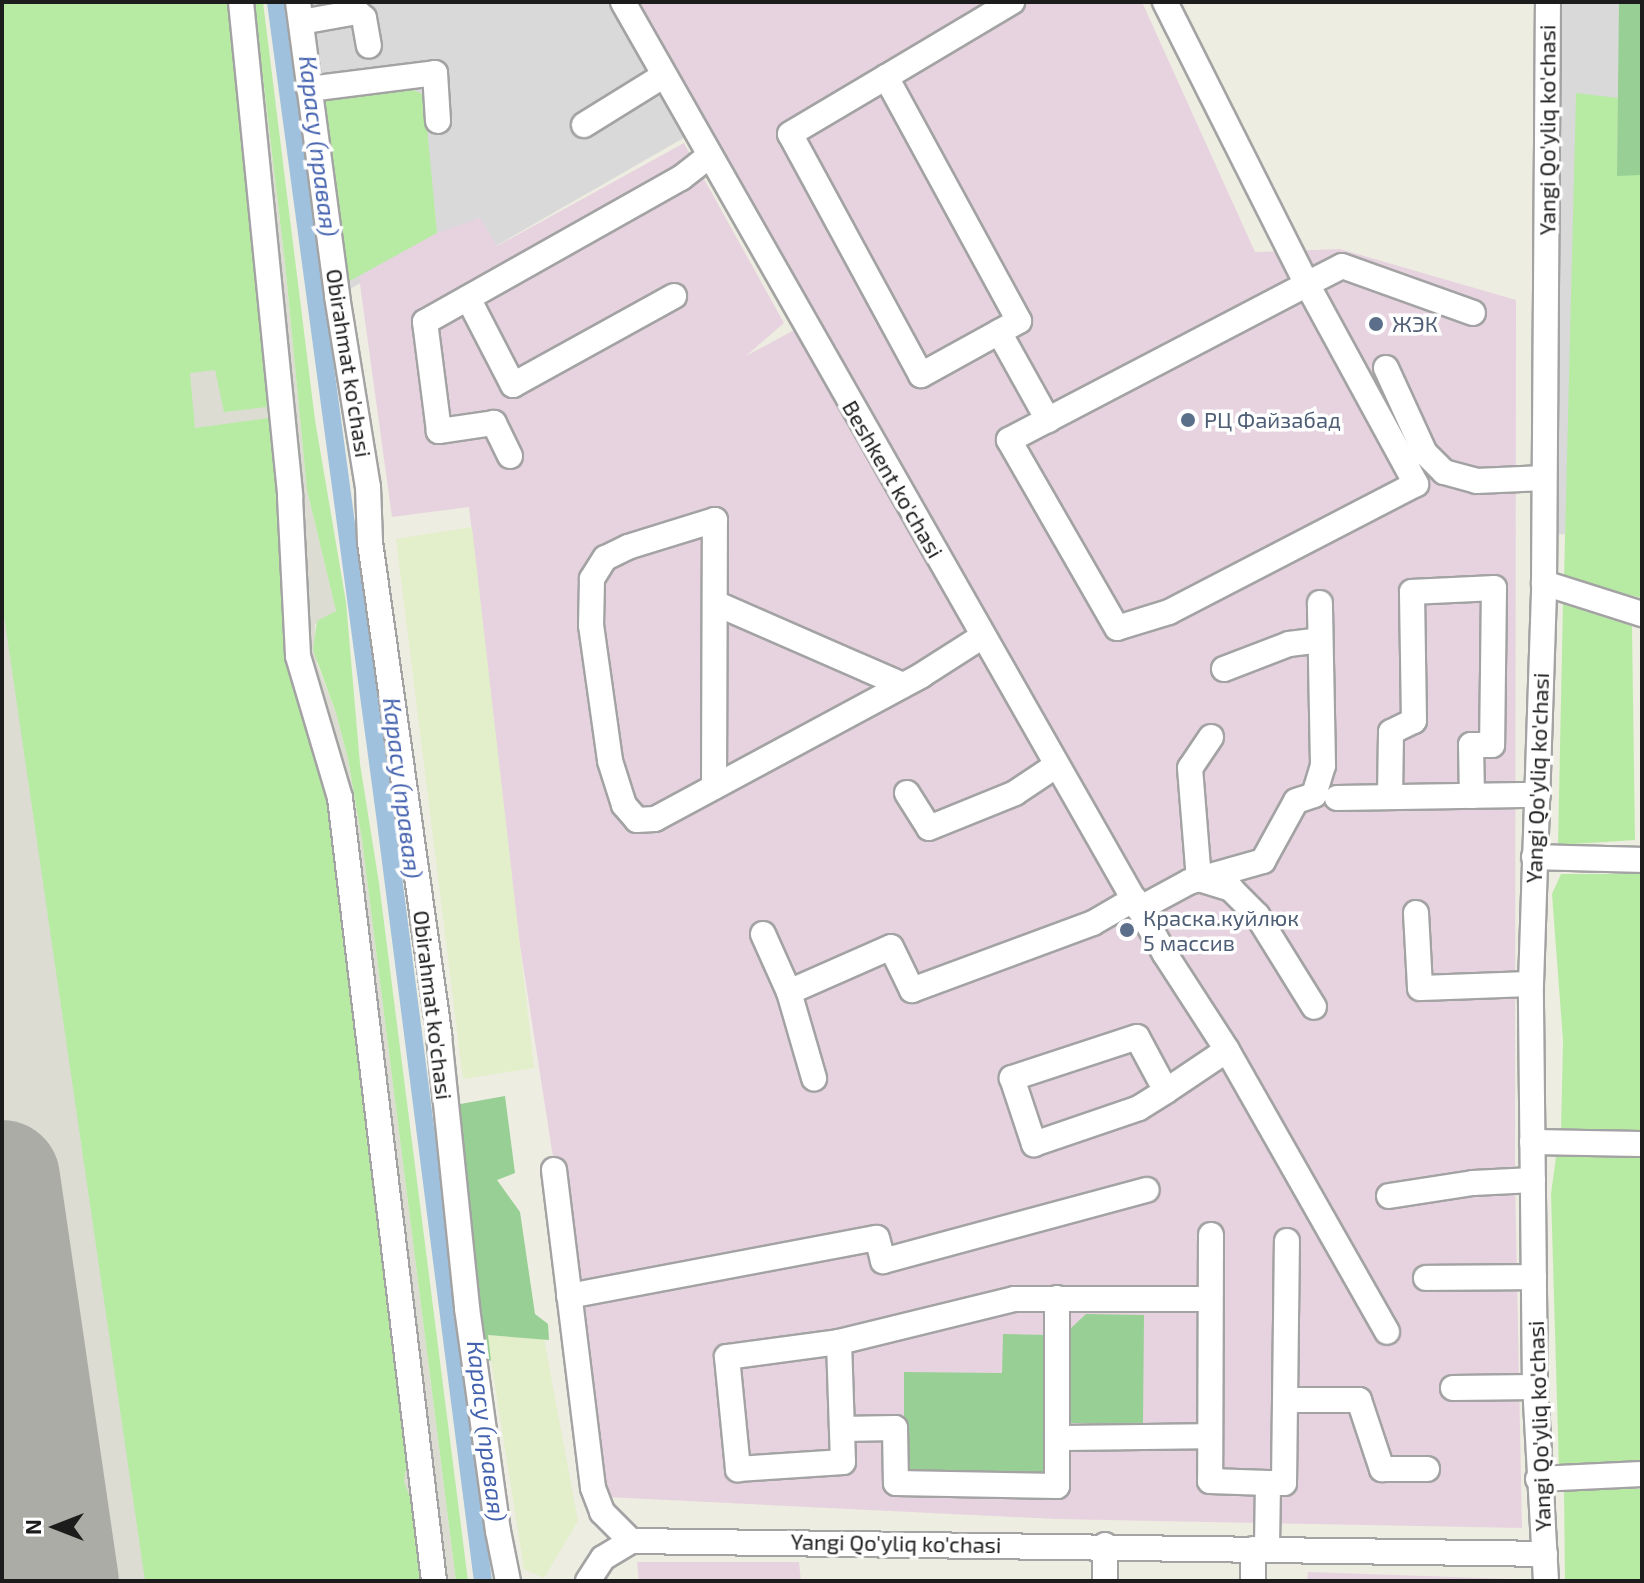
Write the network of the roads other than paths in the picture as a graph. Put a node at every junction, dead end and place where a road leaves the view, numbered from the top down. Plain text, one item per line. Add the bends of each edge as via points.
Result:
1 (241, 2) edge
2 (623, 2) edge
3 (1012, 2) edge
4 (1165, 2) edge
5 (1548, 2) edge
6 (300, 12) edge
7 (369, 46) dead end
8 (663, 76) junction
9 (886, 77) junction
10 (309, 89) junction
11 (438, 121) dead end
12 (584, 125) dead end
13 (708, 157) junction
14 (1307, 284) junction
15 (674, 296) dead end
16 (468, 298) junction
17 (1473, 313) dead end
18 (999, 332) junction
19 (1386, 368) dead end
20 (1048, 420) junction
21 (510, 456) dead end
22 (1544, 478) junction
23 (1544, 583) junction
24 (715, 603) junction
25 (1320, 603) dead end
26 (1642, 614) edge
27 (983, 636) junction
28 (1320, 640) junction
29 (1224, 669) dead end
30 (903, 685) junction
31 (1211, 737) dead end
32 (1057, 765) junction
33 (714, 787) junction
34 (907, 793) dead end
35 (1538, 795) junction
36 (1472, 796) junction
37 (1390, 797) junction
38 (1337, 798) dead end
39 (1534, 857) junction
40 (1642, 860) edge
41 (1199, 879) junction
42 (1137, 904) junction
43 (1416, 913) dead end
44 (763, 934) dead end
45 (1531, 984) junction
46 (789, 992) junction
47 (1314, 1007) dead end
48 (1227, 1050) junction
49 (814, 1078) dead end
50 (1166, 1091) junction
51 (1532, 1142) junction
52 (1642, 1144) edge
53 (554, 1170) dead end
54 (1533, 1180) junction
55 (1147, 1190) dead end
56 (1389, 1196) dead end
57 (1211, 1235) dead end
58 (1287, 1241) dead end
59 (1534, 1277) junction
60 (1426, 1278) dead end
61 (569, 1296) junction
62 (1057, 1298) junction
63 (1210, 1299) junction
64 (1387, 1332) dead end
65 (839, 1342) junction
66 (1535, 1387) junction
67 (1453, 1388) dead end
68 (1285, 1400) junction
69 (842, 1429) junction
70 (1210, 1436) junction
71 (1057, 1438) junction
72 (1427, 1469) dead end
73 (1642, 1474) edge
74 (1538, 1479) junction
75 (1268, 1483) junction
76 (602, 1512) junction
77 (631, 1541) junction
78 (1105, 1545) junction
79 (1260, 1549) junction
80 (1545, 1554) junction
81 (592, 1574) edge
82 (434, 1581) edge
83 (508, 1581) edge
84 (1105, 1581) edge
85 (1253, 1581) edge
86 (1546, 1581) edge

1 - 82 street via 290,497 298,656 340,798
2 - 8 street, Beshkent ko'chasi
3 - 9 street
4 - 14 street
5 - 22 street, Yangi Qo'yliq ko'chasi
6 - 7 street via 357,12 364,18
6 - 10 street, Obirahmat ko'chasi
8 - 12 street
8 - 13 street, Beshkent ko'chasi
9 - 18 street via 1019,321
9 - 18 street via 790,134 921,375
10 - 11 street via 435,73
10 - 83 street, Obirahmat ko'chasi via 368,487 370,542 439,1036 465,1292
13 - 16 street via 681,178
13 - 27 street, Beshkent ko'chasi
14 - 17 street via 1342,266
14 - 20 street
14 - 20 street via 1416,484 1169,612 1117,628 1009,440
15 - 16 street via 513,385
16 - 21 street via 425,322 439,431 494,423
18 - 20 street
19 - 22 street via 1425,453 1444,472 1477,481
22 - 23 street, Yangi Qo'yliq ko'chasi
23 - 26 street
23 - 35 street, Yangi Qo'yliq ko'chasi
24 - 30 street
24 - 33 street
24 - 33 street via 715,520 605,558 592,579 597,676 610,761 624,805 637,820 655,819
25 - 28 street
27 - 30 street
27 - 32 street, Beshkent ko'chasi
28 - 29 street via 1289,644
28 - 41 street via 1323,765 1314,795 1296,801 1263,861
30 - 33 street
31 - 41 street via 1190,768
32 - 34 street via 1015,793 929,828
32 - 42 street, Beshkent ko'chasi
35 - 36 street
35 - 39 street, Yangi Qo'yliq ko'chasi
36 - 37 street
36 - 37 street via 1471,745 1492,745 1494,588 1412,592 1414,721 1391,732
37 - 38 street
39 - 40 street
39 - 45 street, Yangi Qo'yliq ko'chasi
41 - 42 street
41 - 47 street via 1231,889 1257,915
42 - 46 street via 912,990 891,947
42 - 48 street, Beshkent ko'chasi
43 - 45 street via 1420,988
44 - 46 street
45 - 51 street, Yangi Qo'yliq ko'chasi
46 - 49 street
48 - 50 street
48 - 64 street, Beshkent ko'chasi
50 - 50 street via 1139,1108 1034,1144 1012,1078 1137,1037
51 - 52 street
51 - 54 street, Yangi Qo'yliq ko'chasi
53 - 61 street
54 - 56 street
54 - 59 street, Yangi Qo'yliq ko'chasi
55 - 61 street via 883,1261 877,1238
57 - 63 street
58 - 68 street
59 - 60 street
59 - 66 street, Yangi Qo'yliq ko'chasi
61 - 76 street via 593,1488
62 - 63 street
62 - 65 street via 1014,1299
62 - 71 street
63 - 70 street
65 - 69 street
65 - 69 street via 727,1357 738,1469 843,1462
66 - 67 street
66 - 74 street, Yangi Qo'yliq ko'chasi
68 - 72 street via 1359,1400 1382,1469
68 - 75 street via 1284,1483
69 - 71 street via 895,1428 896,1483 1057,1486
70 - 71 street
70 - 75 street via 1210,1481
73 - 74 street
74 - 80 street, Yangi Qo'yliq ko'chasi
75 - 79 street
76 - 77 street
76 - 81 street via 603,1540
77 - 78 street, Yangi Qo'yliq ko'chasi
77 - 81 street via 612,1550
78 - 79 street, Yangi Qo'yliq ko'chasi
78 - 84 street
79 - 80 street, Yangi Qo'yliq ko'chasi
79 - 85 street
80 - 86 street, Yangi Qo'yliq ko'chasi

